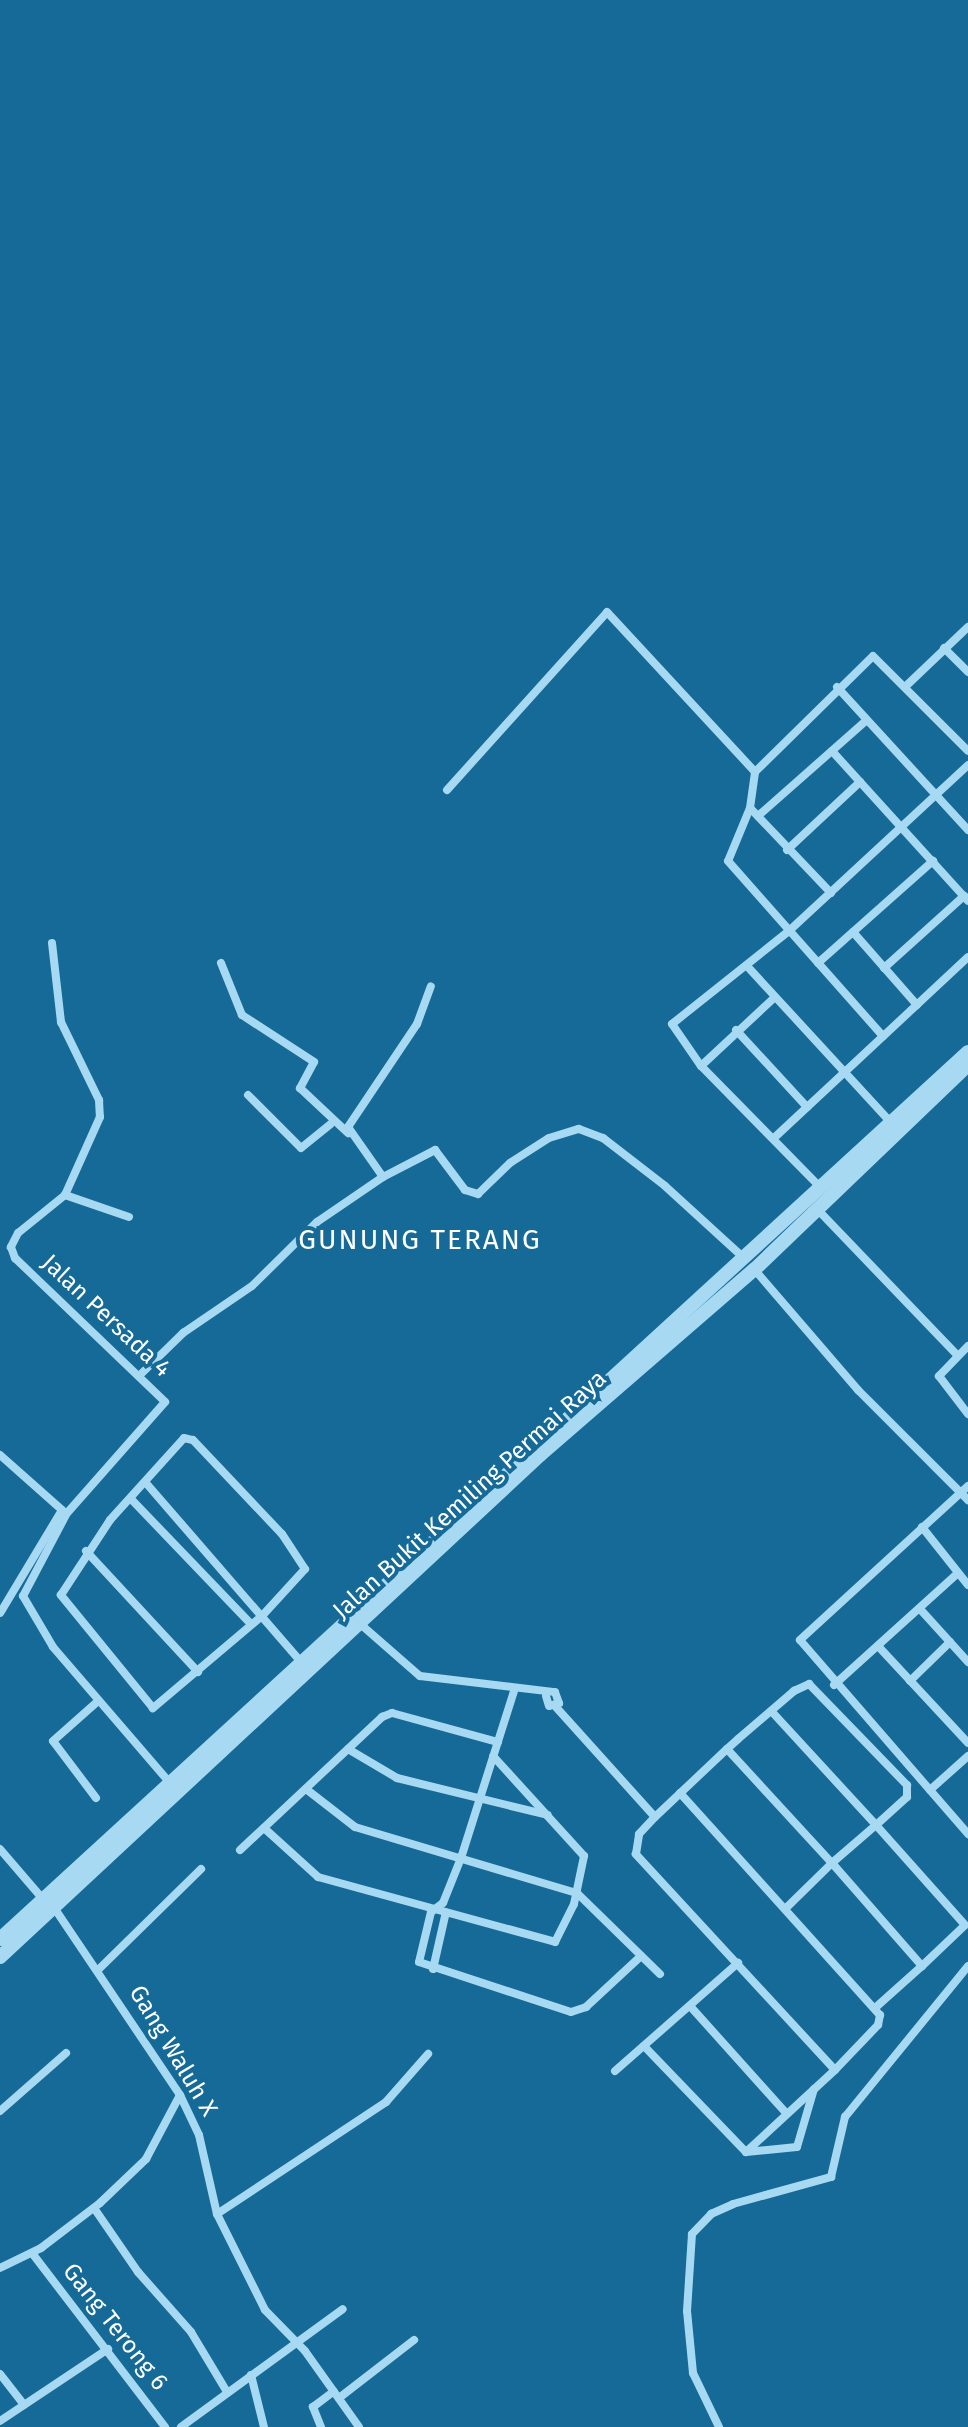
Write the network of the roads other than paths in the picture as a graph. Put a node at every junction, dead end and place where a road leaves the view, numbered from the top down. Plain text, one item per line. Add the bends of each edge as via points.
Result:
1 (968, 627) edge
2 (944, 648) junction
3 (968, 672) edge
4 (906, 686) junction
5 (837, 687) junction
6 (867, 720) junction
7 (832, 751) junction
8 (968, 751) edge
9 (968, 765) edge
10 (755, 772) junction
11 (860, 782) junction
12 (447, 790) dead end
13 (936, 796) junction
14 (750, 808) junction
15 (758, 816) junction
16 (902, 827) junction
17 (968, 830) edge
18 (787, 850) junction
19 (933, 861) junction
20 (831, 893) junction
21 (966, 898) edge
22 (790, 930) junction
23 (853, 932) junction
24 (52, 943) dead end
25 (968, 957) edge
26 (221, 963) dead end
27 (818, 963) junction
28 (747, 966) junction
29 (884, 968) junction
30 (431, 986) dead end
31 (775, 997) junction
32 (917, 1005) junction
33 (736, 1030) junction
34 (883, 1036) junction
35 (968, 1052) edge
36 (968, 1065) edge
37 (701, 1066) junction
38 (845, 1072) junction
39 (248, 1095) dead end
40 (807, 1107) junction
41 (331, 1124) junction
42 (895, 1128) junction
43 (348, 1133) junction
44 (774, 1138) junction
45 (383, 1177) junction
46 (822, 1189) junction
47 (65, 1195) junction
48 (818, 1210) junction
49 (129, 1217) dead end
50 (750, 1264) junction
51 (968, 1346) edge
52 (957, 1355) junction
53 (141, 1374) junction
54 (968, 1414) edge
55 (0, 1455) edge
56 (146, 1483) junction
57 (964, 1489) edge
58 (132, 1500) junction
59 (968, 1500) edge
60 (922, 1527) junction
61 (203, 1547) junction
62 (86, 1551) junction
63 (192, 1558) junction
64 (957, 1574) junction
65 (968, 1585) edge
66 (920, 1609) junction
67 (0, 1613) edge
68 (262, 1616) junction
69 (356, 1620) junction
70 (251, 1624) junction
71 (950, 1642) junction
72 (878, 1646) junction
73 (968, 1662) edge
74 (302, 1663) junction
75 (198, 1672) junction
76 (910, 1681) junction
77 (834, 1685) junction
78 (514, 1691) junction
79 (98, 1701) junction
80 (771, 1711) junction
81 (498, 1742) junction
82 (968, 1743) edge
83 (348, 1749) junction
84 (727, 1749) junction
85 (493, 1756) junction
86 (968, 1756) edge
87 (176, 1788) junction
88 (306, 1789) junction
89 (930, 1790) junction
90 (680, 1793) junction
91 (96, 1798) dead end
92 (479, 1802) junction
93 (548, 1816) junction
94 (655, 1817) junction
95 (876, 1825) junction
96 (264, 1828) junction
97 (968, 1834) edge
98 (0, 1849) edge
99 (240, 1850) dead end
100 (461, 1858) junction
101 (832, 1863) junction
102 (201, 1869) dead end
103 (577, 1893) junction
104 (48, 1902) junction
105 (443, 1903) junction
106 (787, 1907) junction
107 (431, 1912) junction
108 (447, 1915) junction
109 (0, 1939) edge
110 (641, 1956) junction
111 (0, 1957) edge
112 (738, 1963) junction
113 (922, 1966) junction
114 (968, 1966) edge
115 (99, 1969) junction
116 (433, 1969) junction
117 (660, 1974) dead end
118 (690, 2006) junction
119 (875, 2008) junction
120 (644, 2046) junction
121 (66, 2053) dead end
122 (428, 2054) dead end
123 (835, 2070) junction
124 (615, 2071) dead end
125 (814, 2089) junction
126 (180, 2095) junction
127 (0, 2111) edge
128 (786, 2113) junction
129 (746, 2152) junction
130 (94, 2208) junction
131 (217, 2214) junction
132 (32, 2253) junction
133 (1, 2265) edge
134 (343, 2309) dead end
135 (414, 2340) dead end
136 (292, 2342) junction
137 (108, 2349) junction
138 (0, 2374) edge
139 (251, 2375) junction
140 (227, 2392) junction
141 (336, 2394) junction
142 (24, 2405) junction
143 (0, 2421) edge
144 (165, 2427) edge
145 (181, 2427) edge
146 (264, 2427) edge
147 (321, 2427) edge
148 (359, 2427) edge
149 (719, 2427) edge

1 - 2 street
2 - 3 street
2 - 4 street
4 - 5 street via 873,656
4 - 8 street
5 - 6 street
5 - 10 street
6 - 7 street
6 - 13 street
7 - 11 street
7 - 15 street
9 - 13 street
10 - 12 street via 607,612
10 - 14 street
11 - 16 street
11 - 18 street
13 - 16 street
13 - 17 street
14 - 15 street
14 - 22 street via 728,861
15 - 18 street
16 - 19 street
16 - 20 street
18 - 20 street
19 - 21 street
19 - 23 street
20 - 22 street
21 - 29 street
22 - 27 street
22 - 28 street
23 - 27 street
23 - 29 street
24 - 47 street via 61,1022 99,1100 100,1117
25 - 32 street
26 - 41 street via 242,1015 314,1062 300,1088
27 - 34 street
28 - 31 street
28 - 37 street via 672,1024
29 - 32 street
30 - 43 street via 417,1024
31 - 33 street
31 - 38 street
32 - 34 street
33 - 37 street
33 - 40 street
34 - 38 street
35 - 42 street, Jalan Bukit Kemiling Permai Raya
36 - 42 street, Jalan Bukit Kemiling Permai Raya
37 - 44 street
38 - 40 street
38 - 42 street
39 - 41 street via 301,1148
40 - 44 street
41 - 43 street
42 - 46 street, Jalan Bukit Kemiling Permai Raya
42 - 48 street, Jalan Bukit Kemiling Permai Raya
43 - 45 street
44 - 46 street
45 - 50 street via 435,1150 465,1190 478,1194 510,1163 549,1138 579,1129 603,1138 665,1186
45 - 53 street via 317,1222 252,1286 183,1333
46 - 50 street, Jalan Bukit Kemiling Permai Raya
47 - 49 street
47 - 53 street, Jalan Persada 4 via 18,1233 11,1247 15,1258
48 - 50 street, Jalan Bukit Kemiling Permai Raya
48 - 52 street
50 - 57 street via 858,1390
50 - 69 street, Jalan Bukit Kemiling Permai Raya
51 - 52 street
52 - 54 street via 939,1376
53 - 79 street, Jalan Persada 4 via 165,1398 164,1406 67,1513 24,1590 31,1615
55 - 67 street via 62,1510
56 - 58 street
56 - 61 street
56 - 68 street via 184,1438 191,1438 282,1534 305,1569
57 - 59 street
57 - 60 street
58 - 62 street
58 - 63 street
60 - 64 street
60 - 77 street via 802,1635 804,1648
61 - 63 street
61 - 68 street
62 - 75 street
62 - 75 street via 65,1584 63,1600 153,1708
63 - 70 street
64 - 65 street
64 - 66 street
66 - 71 street
66 - 72 street
68 - 70 street
68 - 74 street
69 - 74 street, Jalan Bukit Kemiling Permai Raya
69 - 78 street via 420,1676
69 - 87 street, Jalan Bukit Kemiling Permai Raya
70 - 75 street
71 - 73 street
71 - 76 street
72 - 76 street
72 - 77 street
74 - 87 street, Jalan Bukit Kemiling Permai Raya
76 - 82 street
77 - 89 street
78 - 81 street
78 - 94 street via 559,1695 555,1706
79 - 87 street, Jalan Persada 4
79 - 91 street via 53,1741
80 - 84 street
80 - 95 street
80 - 95 street via 813,1684 888,1764 908,1794
81 - 83 street via 392,1713
81 - 85 street
83 - 88 street
83 - 92 street via 397,1778
84 - 90 street
84 - 101 street
85 - 92 street
85 - 93 street
86 - 89 street
87 - 104 street, Jalan Bukit Kemiling Permai Raya
88 - 96 street
88 - 100 street via 355,1827
89 - 97 street
90 - 94 street
90 - 106 street
92 - 93 street
92 - 100 street
93 - 103 street via 582,1850
94 - 112 street via 639,1834 636,1854
95 - 101 street
95 - 113 street via 965,1925
96 - 99 street
96 - 107 street via 318,1877
98 - 104 street, Gang Waluh X
100 - 103 street
100 - 105 street
101 - 106 street
101 - 113 street
102 - 115 street
103 - 108 street via 560,1938 551,1943
103 - 110 street
104 - 109 street, Jalan Bukit Kemiling Permai Raya
104 - 111 street, Jalan Bukit Kemiling Permai Raya
104 - 115 street, Gang Waluh X
105 - 107 street
105 - 108 street
106 - 119 street
107 - 108 street
107 - 116 street via 418,1957
108 - 116 street
110 - 116 street via 586,2007 571,2012
110 - 117 street
112 - 118 street
112 - 123 street
113 - 119 street
114 - 149 street via 845,2117 831,2177 733,2204 711,2214 692,2234 687,2311 693,2373
115 - 126 street, Gang Waluh X
118 - 120 street
118 - 128 street
119 - 123 street via 878,2025
120 - 124 street
120 - 129 street
121 - 127 street
122 - 131 street via 386,2102
123 - 125 street
125 - 128 street
125 - 129 street via 797,2147
126 - 130 street via 146,2159
126 - 131 street, Gang Waluh X via 199,2135
128 - 129 street
130 - 132 street
130 - 140 street via 138,2272 191,2332
131 - 136 street, Gang Waluh X via 265,2310
132 - 133 street
132 - 137 street, Gang Terong 6
134 - 136 street
135 - 141 street
136 - 139 street
136 - 141 street, Gang Waluh X
137 - 142 street
137 - 144 street, Gang Terong 6
138 - 142 street
139 - 140 street
139 - 146 street
140 - 145 street
141 - 147 street via 313,2407
141 - 148 street, Gang Waluh X
142 - 143 street

